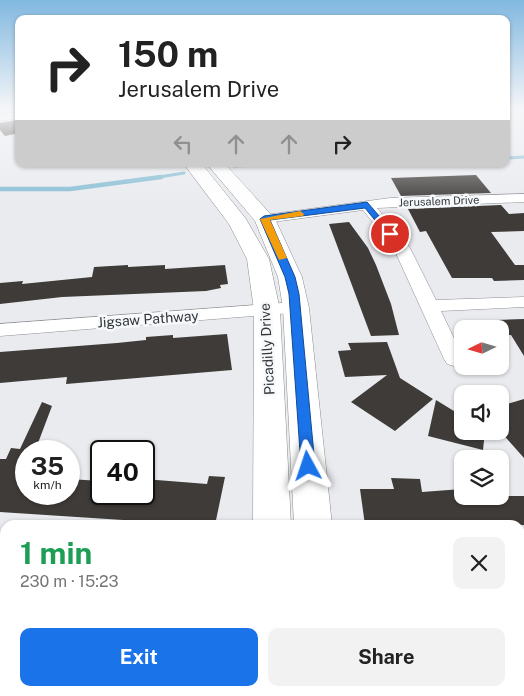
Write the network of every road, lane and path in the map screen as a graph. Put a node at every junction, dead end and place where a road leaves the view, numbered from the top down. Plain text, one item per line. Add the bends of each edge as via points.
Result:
1 (195, 167) edge
2 (219, 167) edge
3 (524, 198) edge
4 (367, 205) junction
5 (264, 219) junction
6 (524, 302) edge
7 (429, 306) junction
8 (296, 308) junction
9 (267, 310) junction
10 (0, 330) edge
11 (454, 359) dead end
12 (272, 520) edge
13 (313, 520) edge

1 - 9 street, Picadilly Drive via 239,223 258,259
2 - 5 street
3 - 4 street, Jerusalem Drive
4 - 5 street, Jerusalem Drive
4 - 7 street via 402,248
5 - 8 street via 290,277
6 - 7 street
7 - 11 street
8 - 9 street, Jigsaw Pathway
8 - 13 street
9 - 10 street, Jigsaw Pathway
9 - 12 street, Picadilly Drive

